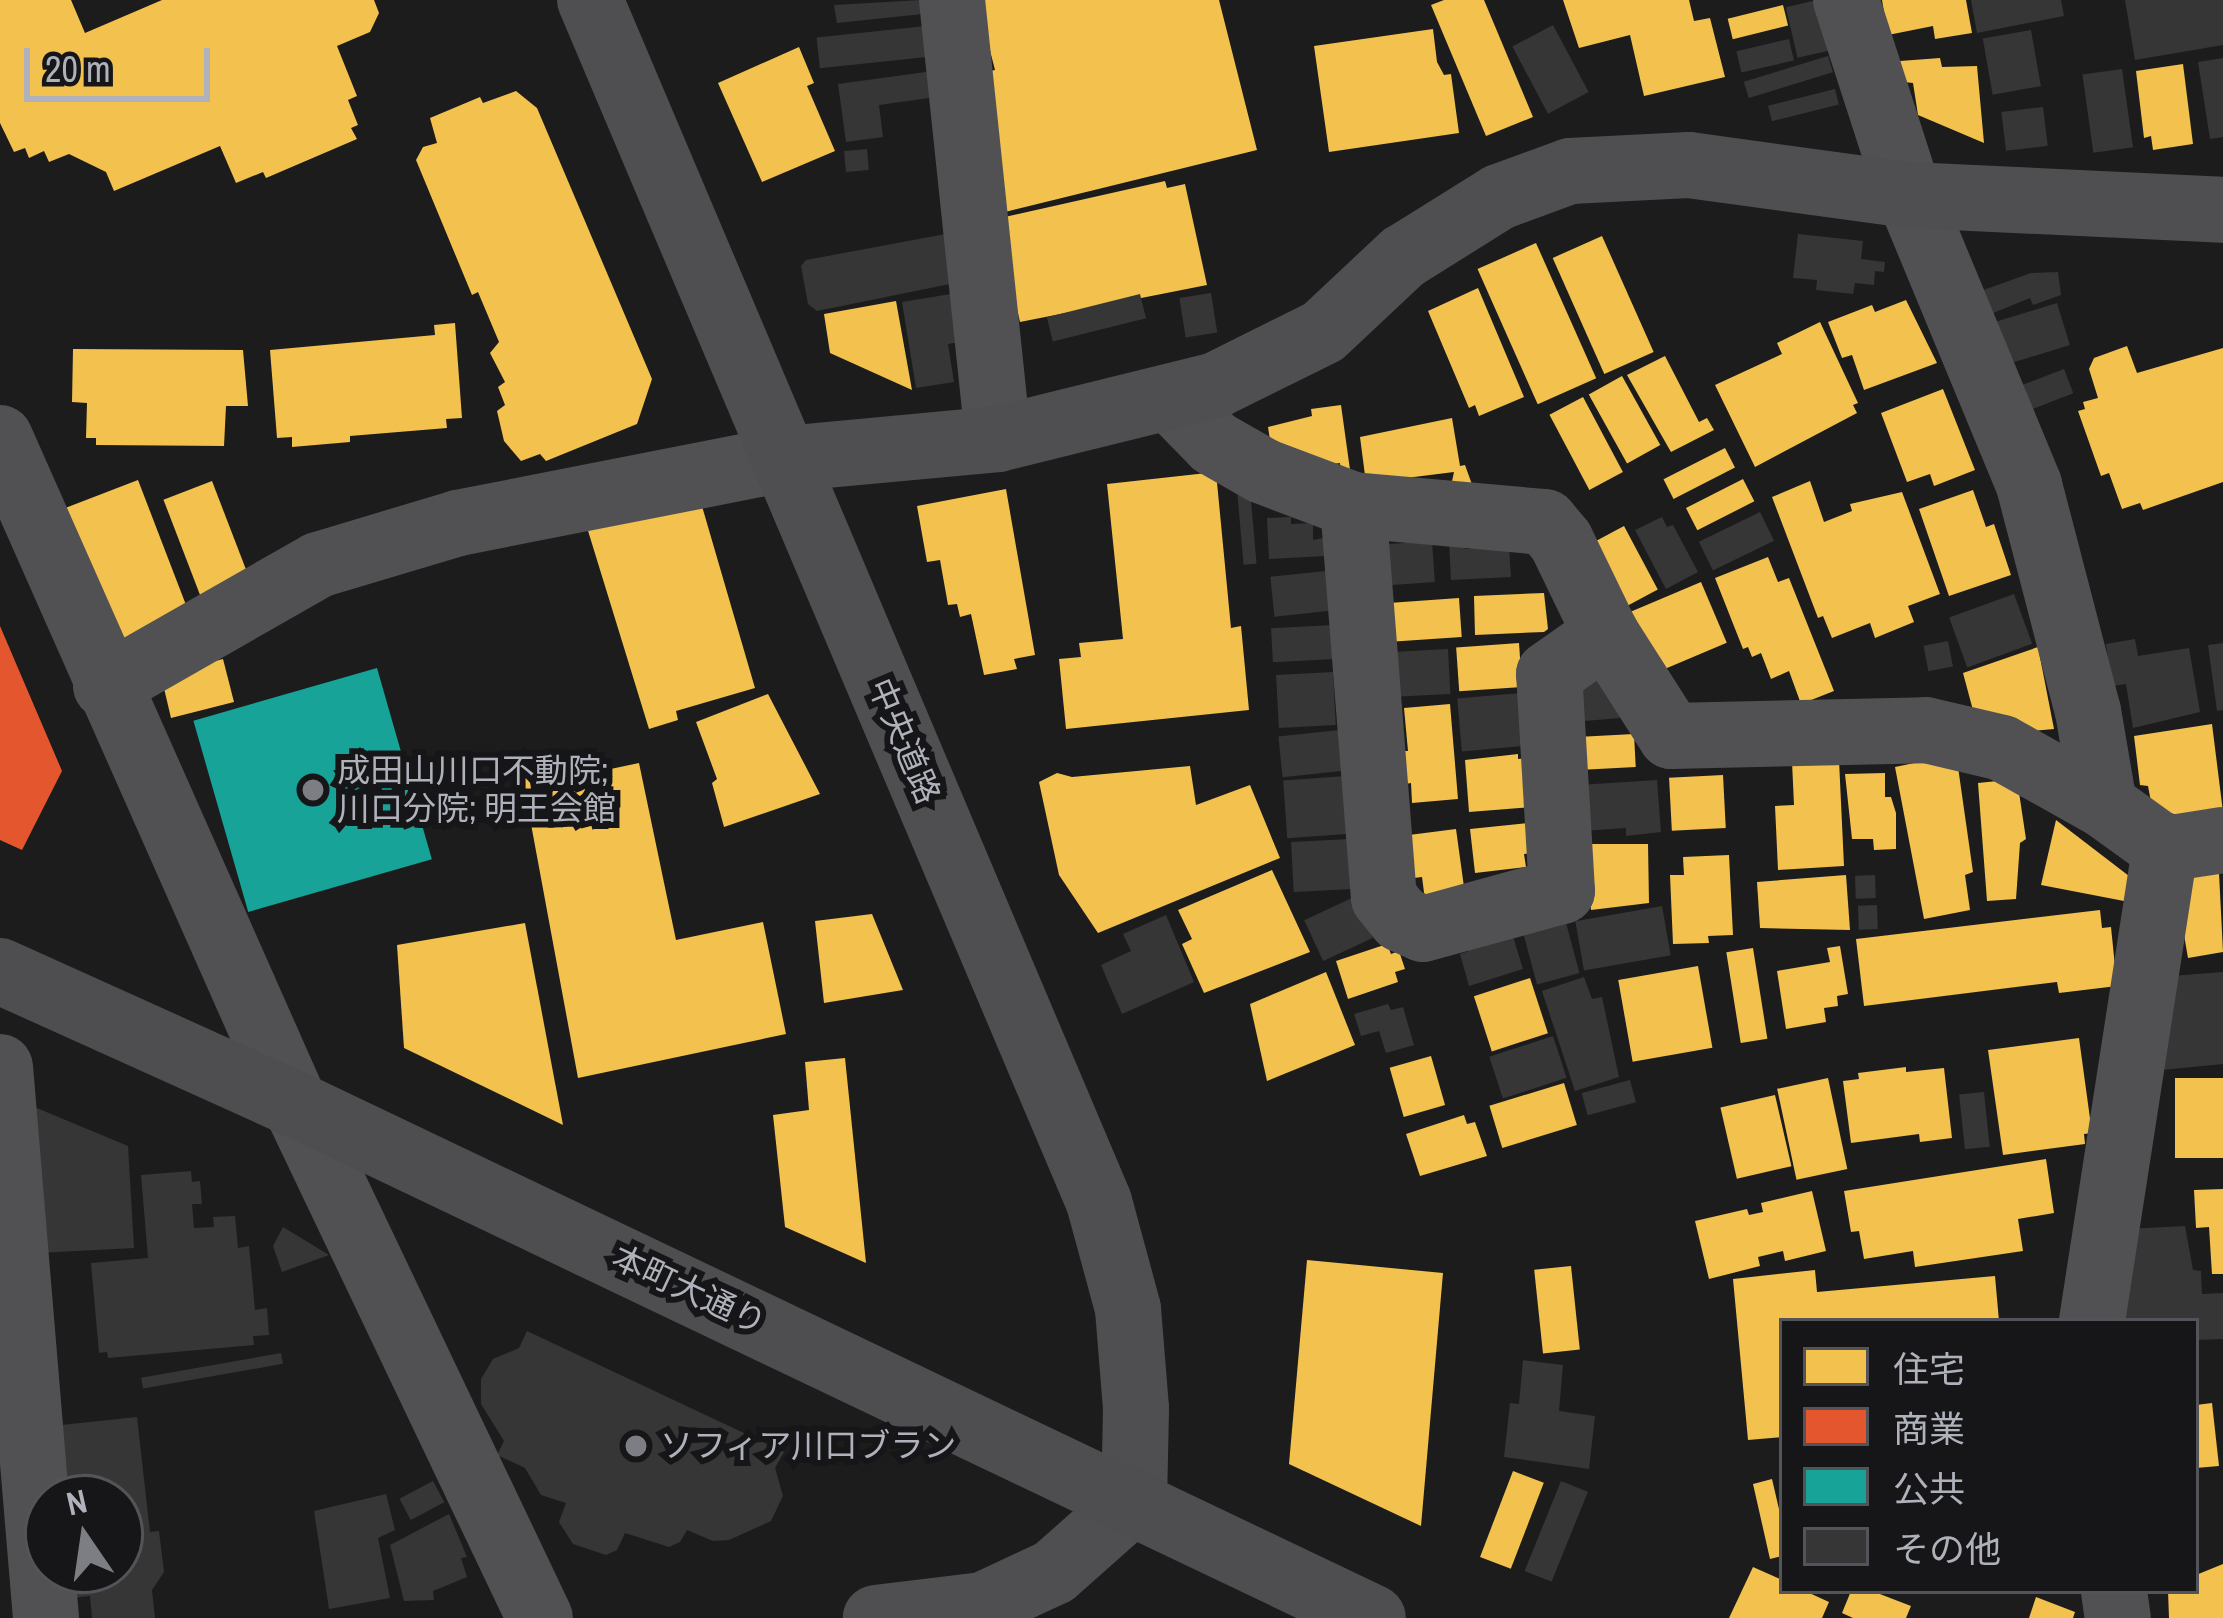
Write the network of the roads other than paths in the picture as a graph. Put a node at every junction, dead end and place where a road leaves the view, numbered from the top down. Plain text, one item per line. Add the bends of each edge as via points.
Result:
1 (590, 0) edge
2 (952, 0) edge
3 (1846, 0) edge
4 (1910, 195) junction
5 (2223, 210) edge
6 (1170, 398) junction
7 (0, 438) edge
8 (998, 439) junction
9 (784, 459) junction
10 (1353, 505) junction
11 (1606, 634) junction
12 (106, 686) junction
13 (2104, 805) junction
14 (2194, 844) edge
15 (0, 971) edge
16 (0, 1066) edge
17 (295, 1104) junction
18 (2093, 1318) edge
19 (1134, 1501) junction
20 (46, 1618) edge
21 (540, 1618) edge
22 (876, 1618) edge
23 (1373, 1618) edge

1 - 9 street, 中央道路
2 - 8 street
3 - 4 street
4 - 5 street
4 - 6 street via 1689,165 1570,171 1499,197 1403,257 1323,332 1216,385
4 - 13 street via 2029,485
6 - 8 street
6 - 10 street via 1230,453
7 - 12 street
8 - 9 street
9 - 12 street via 458,523 318,565
9 - 19 street, 中央道路 via 1099,1202 1128,1309
10 - 11 street via 1545,522
10 - 11 street via 1384,898 1401,919 1423,929 1562,891 1549,674
11 - 13 street via 1671,736 1926,730 2002,748
12 - 17 street
13 - 14 street
14 - 18 street
15 - 17 main road, 本町大通り
16 - 20 street
17 - 19 main road, 本町大通り
17 - 21 street
19 - 22 street via 1054,1572 983,1605
19 - 23 main road, 本町大通り

